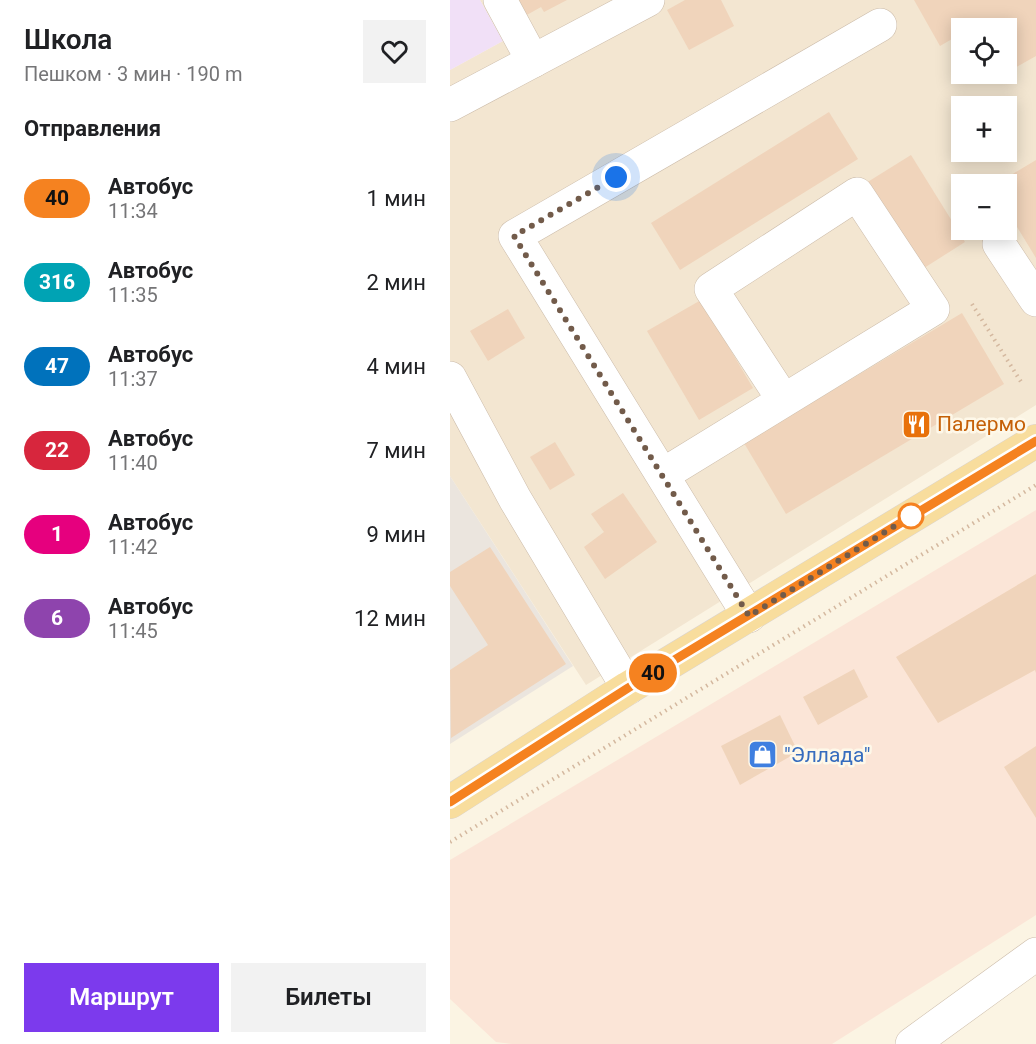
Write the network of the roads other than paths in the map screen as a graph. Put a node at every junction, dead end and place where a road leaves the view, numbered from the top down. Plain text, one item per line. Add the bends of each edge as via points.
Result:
1 (500, 0) edge
2 (648, 0) edge
3 (880, 25) dead end
4 (533, 61) junction
5 (450, 105) edge
6 (999, 244) dead end
7 (1036, 300) edge
8 (450, 378) edge
9 (775, 387) dead end
10 (1036, 441) edge
11 (664, 474) junction
12 (749, 616) junction
13 (628, 688) junction
14 (450, 802) edge
15 (1036, 954) edge
16 (912, 1044) edge

1 - 4 street
2 - 4 street
3 - 11 street via 514,236
4 - 5 street
6 - 7 street
8 - 13 street via 515,499
9 - 11 street via 711,289 857,194 933,309
10 - 12 main road
11 - 12 street
12 - 13 main road
13 - 14 main road
15 - 16 street

